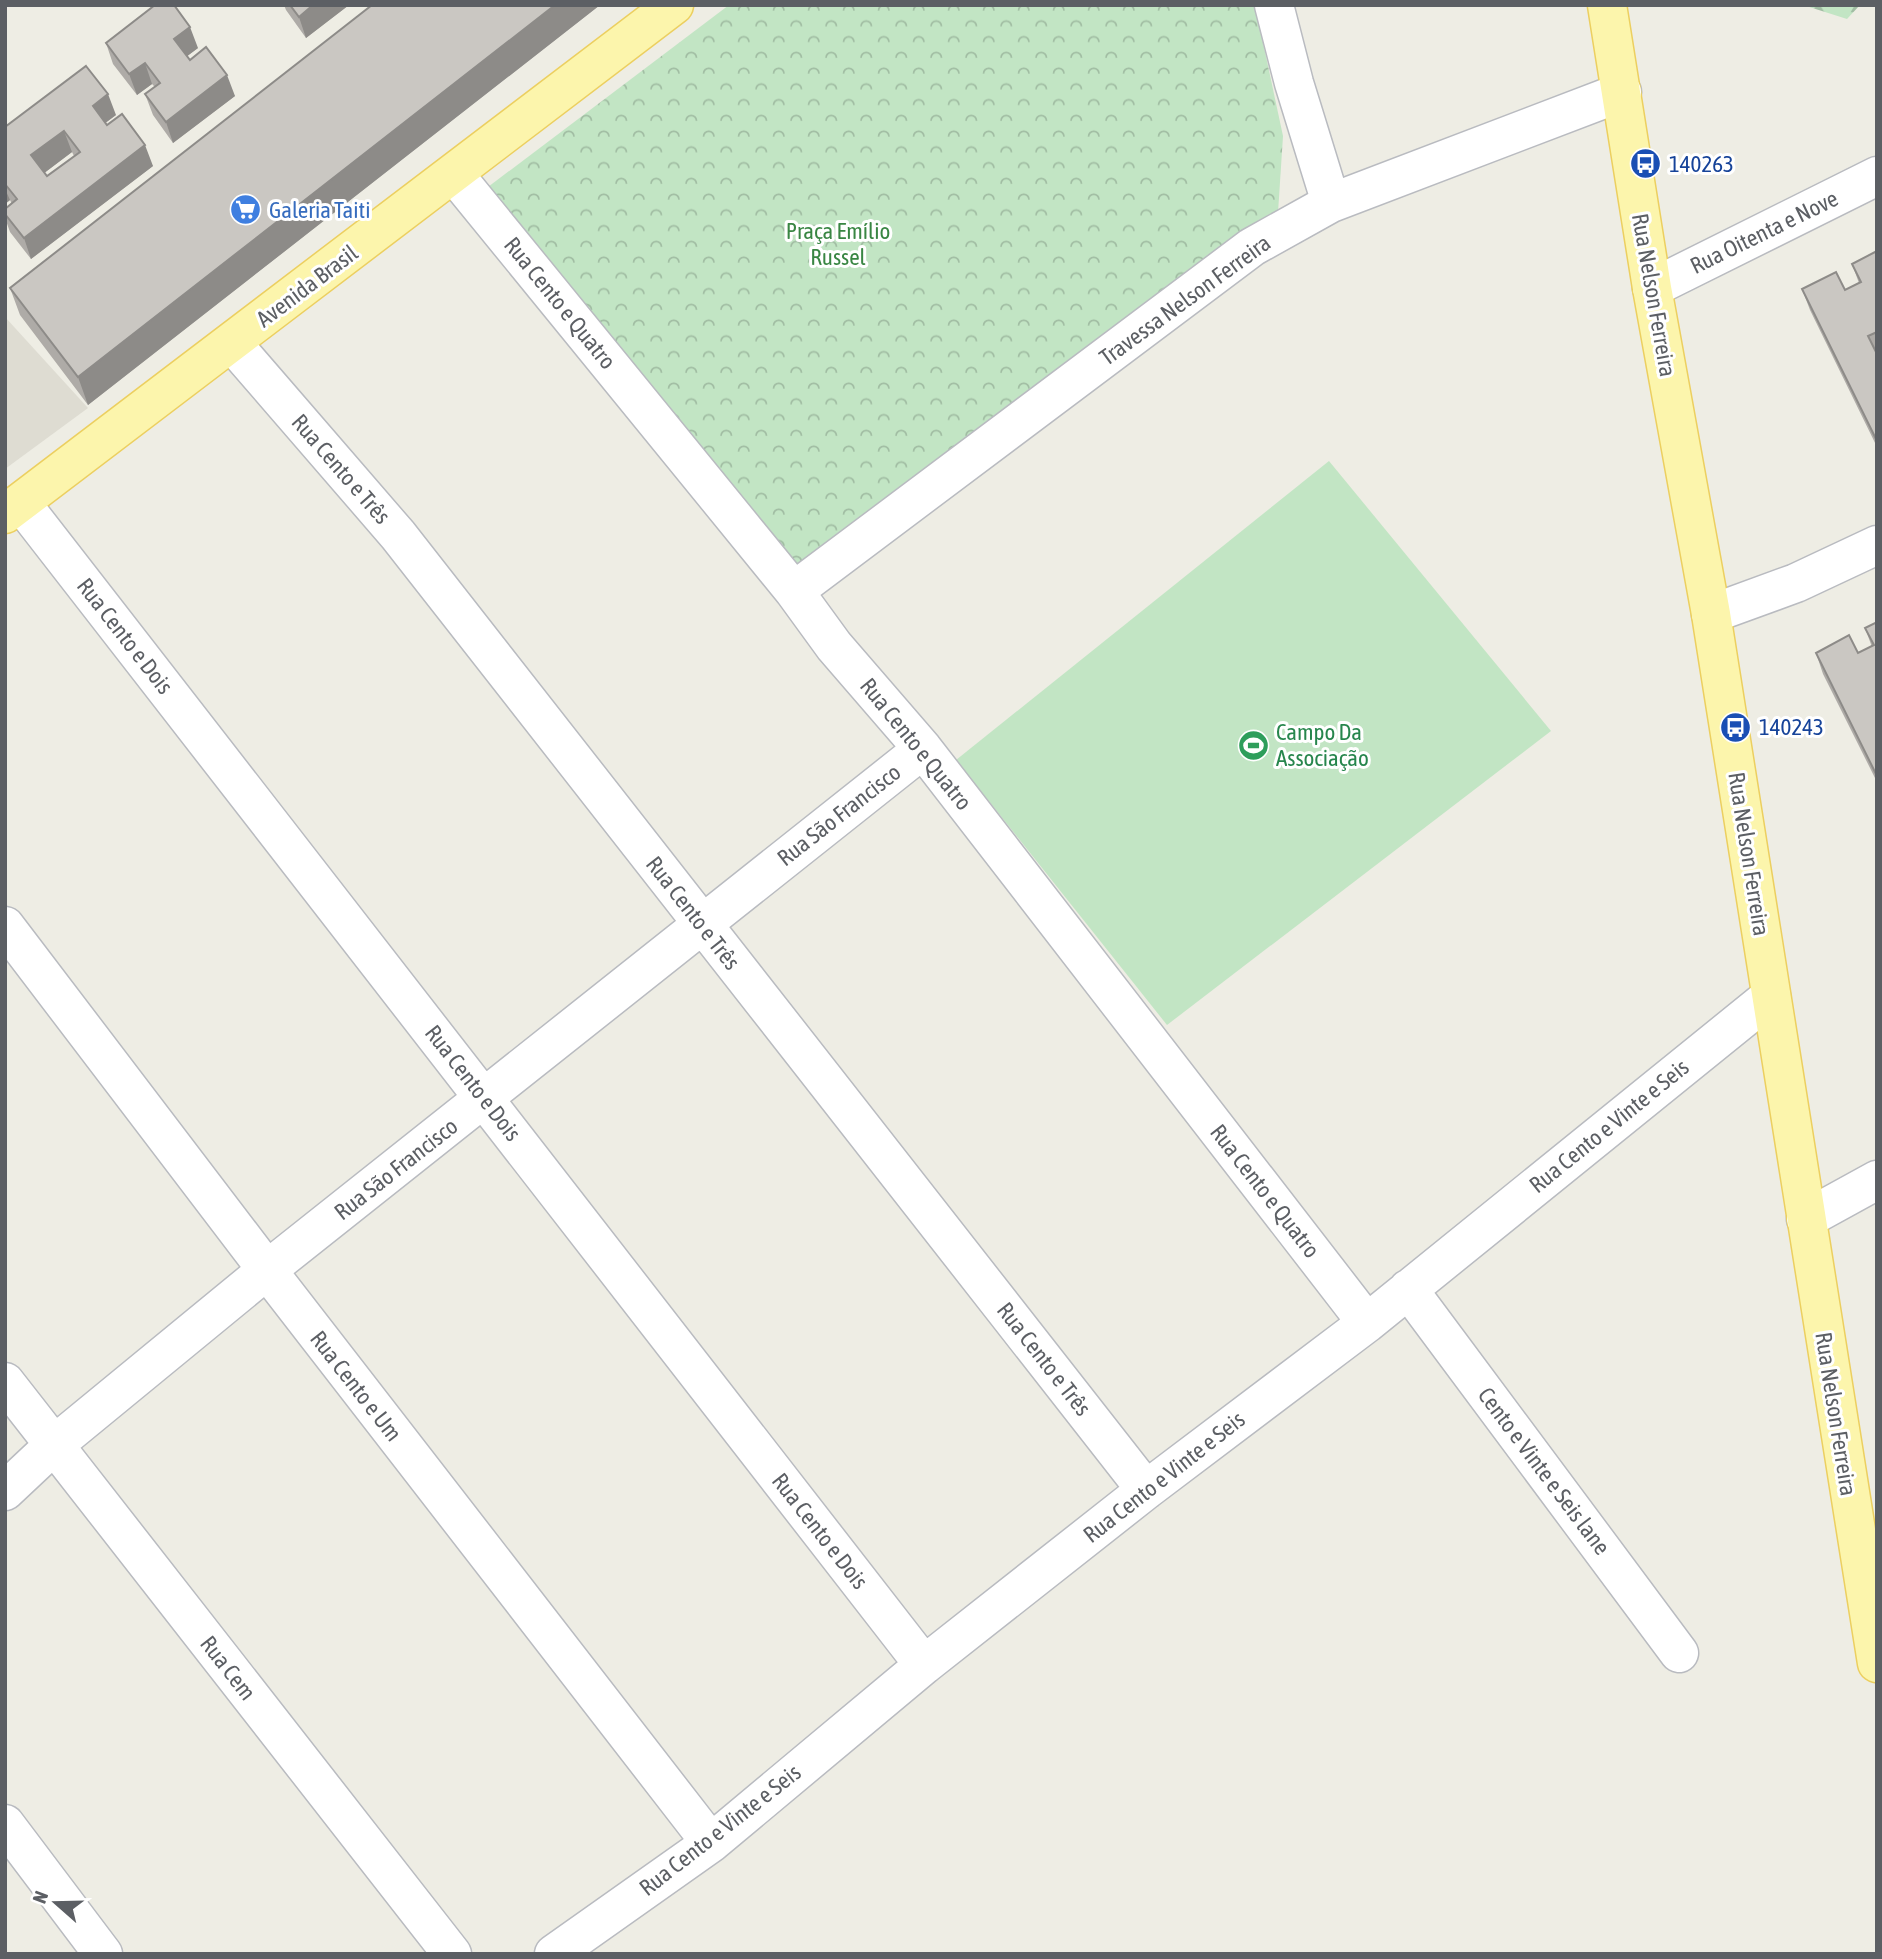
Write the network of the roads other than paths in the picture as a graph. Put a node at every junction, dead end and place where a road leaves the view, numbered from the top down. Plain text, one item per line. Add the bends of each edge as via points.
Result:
1 (674, 5) edge
2 (1275, 5) edge
3 (1607, 5) edge
4 (1622, 92) junction
5 (454, 174) junction
6 (1877, 177) edge
7 (1331, 202) junction
8 (1652, 288) junction
9 (232, 343) junction
10 (13, 508) edge
11 (1877, 545) edge
12 (794, 592) junction
13 (1711, 614) junction
14 (923, 749) junction
15 (701, 923) junction
16 (5, 926) edge
17 (1771, 996) junction
18 (485, 1099) junction
19 (1877, 1180) edge
20 (1806, 1219) junction
21 (267, 1270) junction
22 (1408, 1289) junction
23 (1367, 1323) junction
24 (5, 1382) edge
25 (54, 1445) junction
26 (1146, 1490) junction
27 (5, 1491) edge
28 (1679, 1653) dead end
29 (1877, 1663) edge
30 (924, 1665) junction
31 (5, 1824) edge
32 (711, 1843) junction
33 (103, 1954) edge
34 (452, 1954) edge
35 (554, 1954) edge

1 - 5 main road, Avenida Brasil
2 - 7 street
3 - 4 main road, Rua Nelson Ferreira
4 - 7 street, Travessa Nelson Ferreira
4 - 8 main road, Rua Nelson Ferreira
5 - 9 main road, Avenida Brasil
5 - 12 street, Rua Cento e Quatro
6 - 8 street, Rua Oitenta e Nove
7 - 12 street, Travessa Nelson Ferreira via 1252,247
8 - 13 main road, Rua Nelson Ferreira
9 - 10 main road, Avenida Brasil
9 - 15 street, Rua Cento e Três via 398,535
10 - 18 street, Rua Cento e Dois
11 - 13 street via 1796,583
12 - 14 street, Rua Cento e Quatro
13 - 17 main road, Rua Nelson Ferreira
14 - 15 street, Rua São Francisco
14 - 23 street, Rua Cento e Quatro
15 - 18 street, Rua São Francisco
15 - 26 street, Rua Cento e Três
16 - 21 street, Rua Cento e Um
17 - 20 main road, Rua Nelson Ferreira
17 - 22 street, Rua Cento e Vinte e Seis
18 - 21 street, Rua São Francisco
18 - 30 street, Rua Cento e Dois
19 - 20 street
20 - 29 main road, Rua Nelson Ferreira
21 - 25 street, Rua São Francisco
21 - 32 street, Rua Cento e Um
22 - 23 street, Rua Cento e Vinte e Seis
22 - 28 street, Cento e Vinte e Seis lane
23 - 26 street, Rua Cento e Vinte e Seis
24 - 25 street, Rua Cem
25 - 27 street, Rua São Francisco
25 - 34 street, Rua Cem
26 - 30 street, Rua Cento e Vinte e Seis
30 - 32 street, Rua Cento e Vinte e Seis
31 - 33 street
32 - 35 street, Rua Cento e Vinte e Seis

